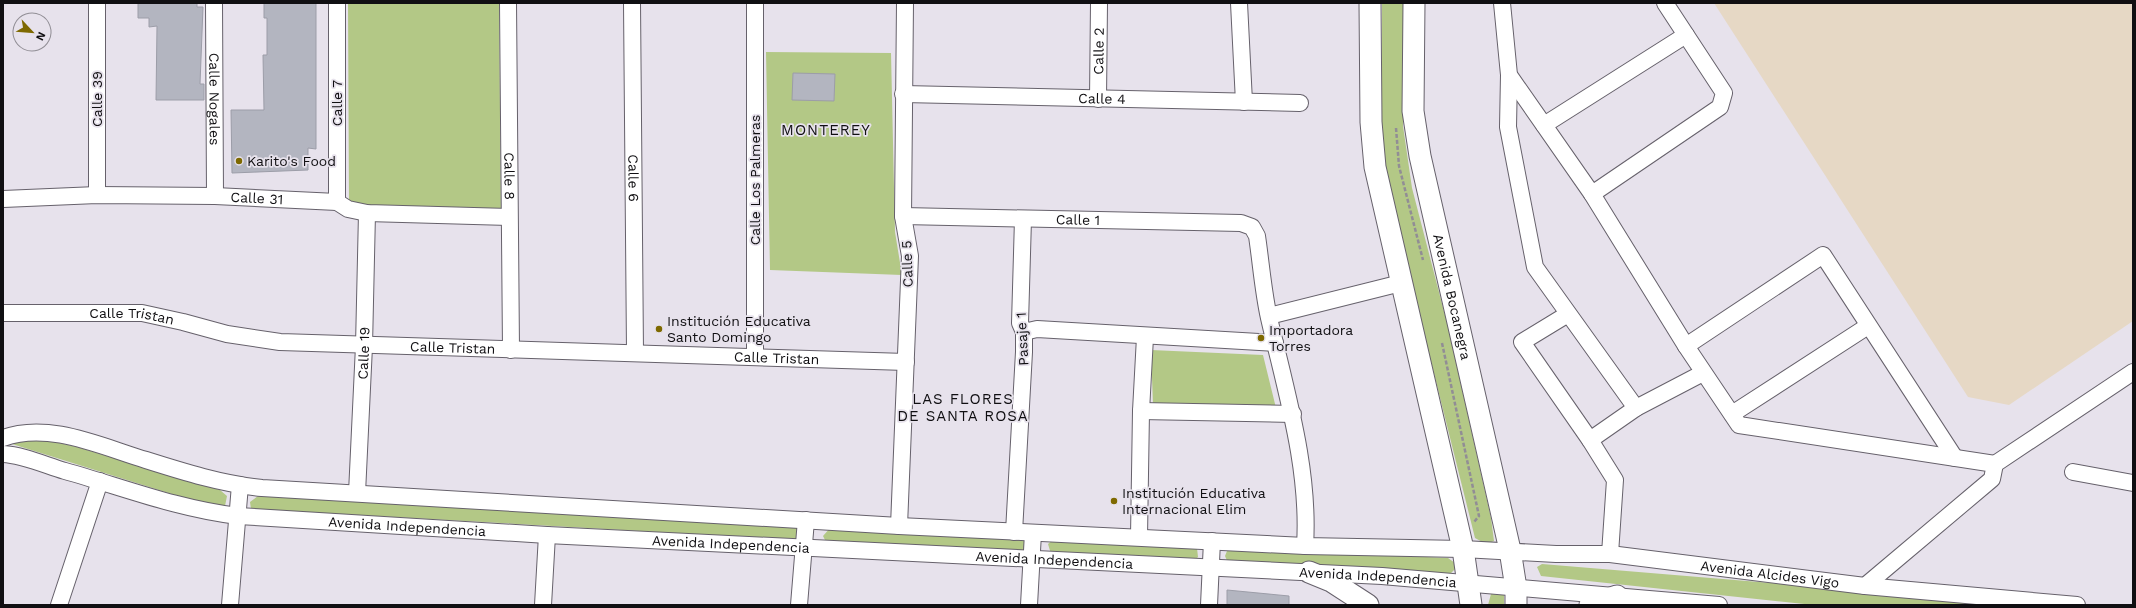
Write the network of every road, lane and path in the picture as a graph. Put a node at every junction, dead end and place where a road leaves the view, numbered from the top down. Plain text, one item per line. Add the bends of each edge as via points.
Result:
1 (97, 3) edge
2 (214, 3) edge
3 (337, 3) edge
4 (508, 3) edge
5 (632, 3) edge
6 (756, 3) edge
7 (905, 3) edge
8 (1099, 3) edge
9 (1239, 3) edge
10 (1370, 3) edge
11 (1414, 3) edge
12 (1502, 3) edge
13 (1665, 3) edge
14 (1686, 35) junction
15 (1509, 75) junction
16 (903, 94) junction
17 (1098, 99) junction
18 (1244, 102) junction
19 (1300, 104) dead end
20 (1544, 125) junction
21 (97, 194) junction
22 (1592, 194) junction
23 (215, 196) junction
24 (3, 199) edge
25 (337, 202) junction
26 (367, 213) junction
27 (903, 216) junction
28 (509, 217) junction
29 (1023, 219) junction
30 (1401, 283) junction
31 (3, 313) edge
32 (1568, 314) junction
33 (1269, 316) junction
34 (1868, 326) junction
35 (1024, 332) junction
36 (1145, 337) junction
37 (1275, 343) junction
38 (364, 346) junction
39 (1686, 346) junction
40 (511, 350) junction
41 (635, 352) junction
42 (755, 357) junction
43 (906, 362) junction
44 (2133, 372) edge
45 (1703, 373) junction
46 (1636, 408) junction
47 (1141, 411) junction
48 (1293, 414) junction
49 (1732, 414) junction
50 (3, 438) edge
51 (1590, 440) junction
52 (3, 454) edge
53 (1955, 458) junction
54 (1995, 464) junction
55 (2073, 472) dead end
56 (100, 481) junction
57 (2133, 483) edge
58 (240, 485) junction
59 (357, 494) junction
60 (238, 516) junction
61 (806, 520) junction
62 (899, 526) junction
63 (1014, 532) junction
64 (1033, 533) junction
65 (547, 535) junction
66 (1139, 537) junction
67 (1212, 540) junction
68 (1305, 546) junction
69 (805, 547) junction
70 (1463, 549) junction
71 (1510, 550) junction
72 (1610, 554) junction
73 (1032, 559) junction
74 (1211, 567) junction
75 (1309, 572) junction
76 (1467, 583) junction
77 (1865, 586) junction
78 (1516, 596) edge
79 (1617, 596) junction
80 (58, 605) edge
81 (230, 605) edge
82 (543, 605) edge
83 (799, 605) edge
84 (1029, 605) edge
85 (1209, 605) edge
86 (1368, 605) edge
87 (1470, 605) edge
88 (1590, 605) edge
89 (1719, 605) edge
90 (2077, 605) edge

1 - 21 street, Calle 39
2 - 23 street, Calle Nogales
3 - 25 street, Calle 7
4 - 28 street, Calle 8
5 - 41 street, Calle 6
6 - 42 street, Calle Los Palmeras
7 - 16 street, Calle 5
8 - 17 street, Calle 2
9 - 18 street
10 - 30 main road via 1371,122 1375,167
11 - 71 main road, Avenida Bocanegra via 1413,111 1420,156
12 - 15 street
13 - 14 street
14 - 20 street
14 - 22 street via 1724,93 1720,107
15 - 20 street
15 - 32 street via 1508,127 1535,267
16 - 17 street, Calle 4
16 - 27 street, Calle 5
17 - 18 street, Calle 4
18 - 19 street, Calle 4
20 - 22 street
21 - 23 street, Calle 31
21 - 24 street, Calle 31
22 - 39 street
23 - 25 street, Calle 31
25 - 26 street, Calle 31 via 348,209
26 - 28 street, Calle 31
26 - 38 street, Calle 19
27 - 29 street, Calle 1
27 - 43 street, Calle 5 via 910,256
28 - 40 street, Calle 8
29 - 33 street, Calle 1 via 1241,223 1252,227 1257,236
29 - 35 street, Pasaje 1 via 1020,323
30 - 33 street
30 - 70 main road
31 - 38 street, Calle Tristan via 142,313 227,334 280,342
32 - 46 street
32 - 51 street via 1522,342
33 - 37 street
34 - 39 street via 1824,256
34 - 49 street
34 - 53 street
35 - 36 street via 1037,329
35 - 63 street, Pasaje 1
36 - 37 street
36 - 47 street
37 - 48 street
38 - 40 street, Calle Tristan
38 - 59 street, Calle 19
39 - 45 street
40 - 41 street, Calle Tristan
41 - 42 street, Calle Tristan
42 - 43 street, Calle Tristan
43 - 62 street, Calle 5
44 - 54 street
45 - 46 street
45 - 49 street
46 - 51 street
47 - 48 street
47 - 66 street
48 - 68 street via 1304,498
49 - 53 street via 1740,425
50 - 58 street, Avenida Independencia via 43,432 68,436 203,478
51 - 72 street via 1615,480
52 - 56 street, Avenida Independencia
53 - 54 street
54 - 77 street via 1992,479
55 - 57 street
56 - 60 street, Avenida Independencia via 165,502
56 - 80 street
58 - 59 street, Avenida Independencia
58 - 60 street
59 - 61 street, Avenida Independencia
60 - 65 street, Avenida Independencia
60 - 81 street
61 - 62 street, Avenida Independencia
61 - 69 street
62 - 63 street, Avenida Independencia
63 - 64 street, Avenida Independencia
64 - 66 street, Avenida Independencia
64 - 73 street
65 - 69 street, Avenida Independencia
65 - 82 street
66 - 67 street, Avenida Independencia
67 - 68 street, Avenida Independencia
67 - 74 street
68 - 70 street, Avenida Independencia
69 - 73 street, Avenida Independencia
69 - 83 street
70 - 71 street, Avenida Alcides Vigo
70 - 76 main road
71 - 72 street, Avenida Alcides Vigo via 1556,554
71 - 78 main road, Avenida Bocanegra
72 - 77 street, Avenida Alcides Vigo
73 - 74 street, Avenida Independencia
73 - 84 street
74 - 75 street, Avenida Independencia
74 - 85 street
75 - 76 street, Avenida Independencia
75 - 86 main road via 1331,581
76 - 78 street
76 - 87 main road
77 - 90 street, Avenida Alcides Vigo
78 - 79 street
79 - 88 main road
79 - 89 street

